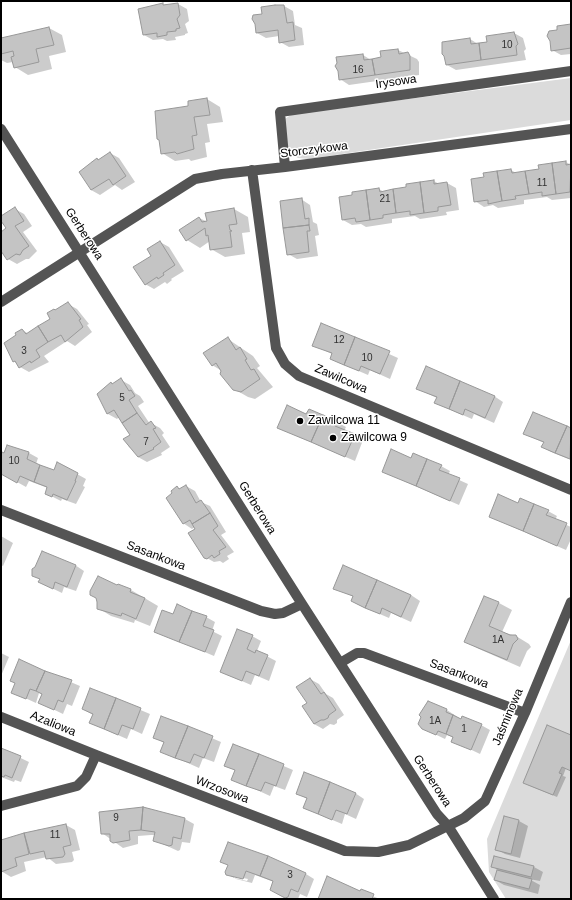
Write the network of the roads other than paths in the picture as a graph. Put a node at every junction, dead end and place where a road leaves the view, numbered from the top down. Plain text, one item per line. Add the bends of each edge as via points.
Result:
1 (571, 71) edge
2 (571, 129) edge
3 (1, 130) edge
4 (285, 167) junction
5 (252, 170) junction
6 (80, 252) junction
7 (1, 302) edge
8 (571, 490) edge
9 (1, 510) edge
10 (571, 602) edge
11 (302, 604) junction
12 (340, 663) junction
13 (525, 713) junction
14 (1, 717) edge
15 (96, 755) junction
16 (1, 806) edge
17 (448, 826) junction
18 (494, 899) edge

1 - 4 street, Irysowa via 280,112
2 - 4 street, Storczykowa
3 - 6 street, Gerberowa
4 - 5 street, Storczykowa
5 - 6 street, Storczykowa via 195,179
5 - 8 street, Zawilcowa via 276,348 285,364 299,376
6 - 7 street, Storczykowa
6 - 11 street, Gerberowa
9 - 11 street, Sasankowa via 261,611 283,613
10 - 13 street, Jaśminowa
11 - 12 street, Gerberowa
12 - 13 street, Sasankowa via 357,653 364,653
12 - 17 street, Gerberowa via 437,814
13 - 17 street, Jaśminowa via 485,800 464,818
14 - 15 street, Azaliowa
15 - 16 street via 86,777 76,786
15 - 17 street, Wrzosowa via 345,852 395,849 420,841
17 - 18 street, Gerberowa

